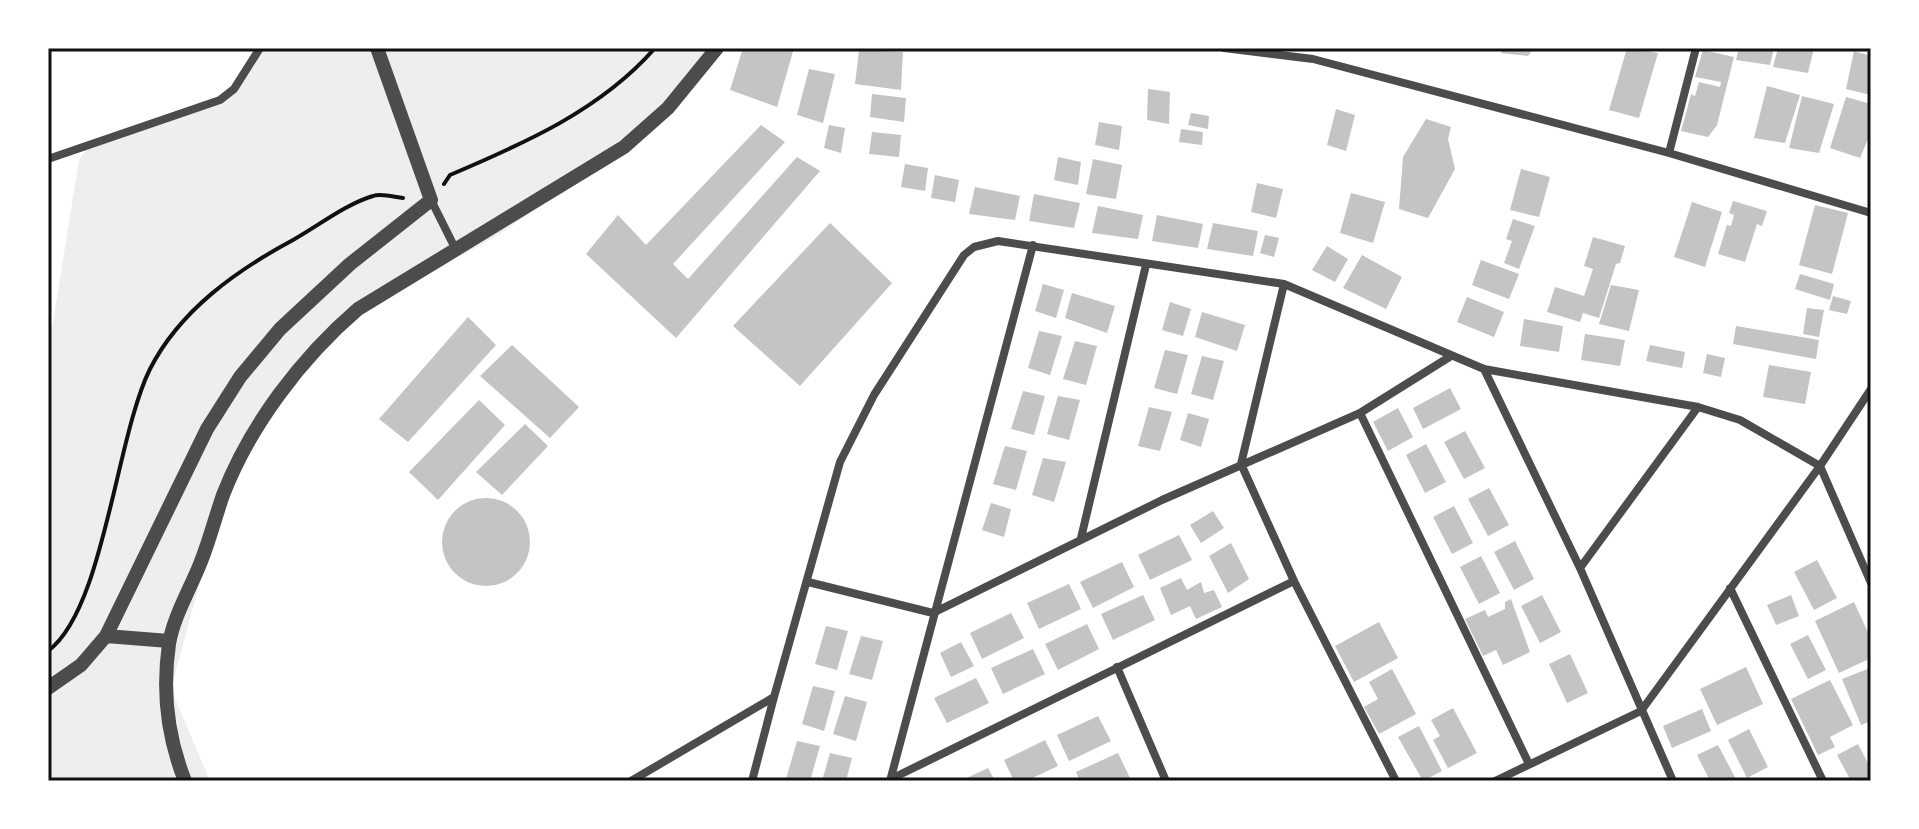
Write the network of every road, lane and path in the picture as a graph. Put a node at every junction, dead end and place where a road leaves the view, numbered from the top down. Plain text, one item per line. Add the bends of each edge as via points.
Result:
1 (260, 48) edge
2 (377, 48) edge
3 (655, 48) edge
4 (717, 48) edge
5 (1224, 48) edge
6 (1316, 48) edge
7 (1696, 48) edge
8 (1313, 59) junction
9 (1669, 153) junction
10 (48, 159) edge
11 (431, 200) junction
12 (1871, 213) edge
13 (1033, 245) junction
14 (456, 250) junction
15 (1146, 265) junction
16 (1284, 284) junction
17 (1451, 356) junction
18 (1484, 369) junction
19 (1871, 389) edge
20 (1698, 407) junction
21 (1360, 413) junction
22 (1241, 464) junction
23 (1820, 466) junction
24 (1081, 538) junction
25 (1580, 568) junction
26 (1294, 581) junction
27 (808, 582) junction
28 (1871, 583) edge
29 (1730, 588) junction
30 (933, 613) junction
31 (106, 636) junction
32 (169, 641) junction
33 (48, 651) edge
34 (1117, 667) junction
35 (48, 688) edge
36 (774, 697) junction
37 (1641, 711) junction
38 (1529, 764) junction
39 (891, 780) edge
40 (1164, 780) edge
41 (185, 781) edge
42 (631, 781) edge
43 (752, 781) edge
44 (1396, 781) edge
45 (1495, 781) edge
46 (1673, 781) edge
47 (1823, 781) edge

1 - 10 street via 234,89 220,100
2 - 11 street
3 - 11 path via 588,105 532,140 450,175
4 - 14 street via 668,108 624,147
5 - 8 street
6 - 8 street
7 - 9 street
8 - 9 street
9 - 12 street
11 - 14 street
11 - 31 street via 350,264 280,329 240,377 207,429
11 - 33 path via 375,195 251,262 189,313 150,368 120,457 98,556 64,640
13 - 15 street
13 - 27 street via 998,241 974,247 918,323 840,462
13 - 30 street
14 - 32 street via 358,309 302,365 246,449 224,493
15 - 16 street
15 - 24 street
16 - 17 street
16 - 22 street
17 - 18 street
17 - 21 street
18 - 20 street
18 - 25 street
19 - 23 street
20 - 23 street via 1740,420
20 - 25 street
21 - 22 street
21 - 38 street
22 - 24 street
22 - 26 street
23 - 28 street
23 - 29 street
24 - 30 street
25 - 37 street
26 - 34 street
26 - 44 street
27 - 30 street
27 - 36 street
29 - 37 street
29 - 47 street
30 - 39 street
31 - 32 street
31 - 35 street via 81,665
32 - 41 street via 169,739
34 - 39 street
34 - 40 street
36 - 42 street
36 - 43 street
37 - 38 street
37 - 46 street
38 - 45 street

